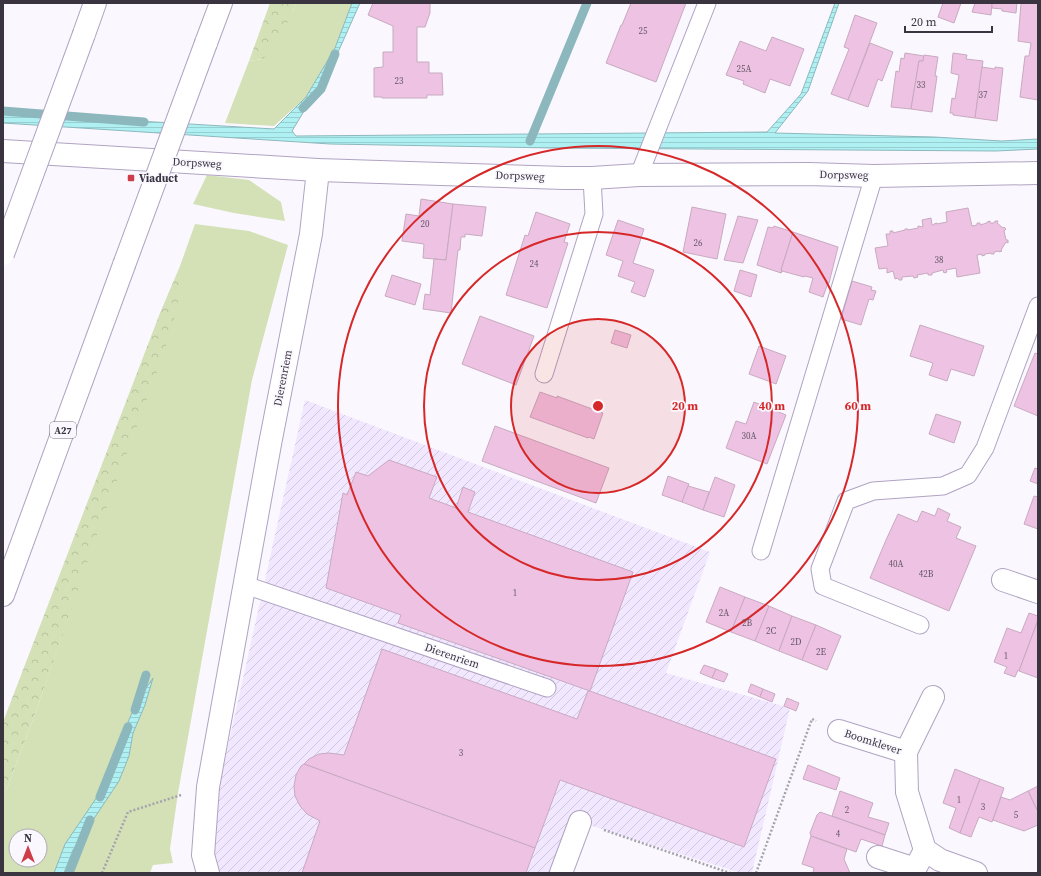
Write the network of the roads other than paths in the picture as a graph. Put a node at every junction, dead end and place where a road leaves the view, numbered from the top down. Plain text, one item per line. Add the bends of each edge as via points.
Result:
1 (96, 3) edge
2 (221, 3) edge
3 (707, 3) edge
4 (3, 151) edge
5 (318, 170) junction
6 (1038, 173) edge
7 (639, 175) junction
8 (874, 176) junction
9 (592, 178) junction
10 (3, 254) edge
11 (1038, 306) edge
12 (544, 374) dead end
13 (761, 551) dead end
14 (1003, 580) dead end
15 (245, 585) junction
16 (1038, 592) edge
17 (3, 595) edge
18 (920, 624) dead end
19 (547, 688) dead end
20 (933, 697) dead end
21 (839, 731) road end
22 (906, 752) junction
23 (580, 822) road end
24 (925, 850) junction
25 (878, 857) dead end
26 (208, 873) edge
27 (561, 873) edge
28 (976, 873) edge

1 - 10 main road, bridge
2 - 17 main road, A27, bridge
3 - 7 lane
4 - 5 main road, Dorpsweg
5 - 9 main road, Dorpsweg
5 - 15 main road, Dierenriem via 311,234
6 - 8 main road, Dorpsweg
7 - 8 main road, Dorpsweg
7 - 9 main road, Dorpsweg
8 - 13 lane
9 - 12 lane via 594,214
11 - 18 lane via 985,448 968,475 943,486 873,491 846,501 820,569 823,586
14 - 16 main road
15 - 19 lane, Dierenriem
15 - 26 main road, Dierenriem via 208,787 204,855
20 - 22 main road, Boomklever
21 - 22 main road, Boomklever
22 - 24 main road, Boomklever via 907,792
23 - 27 main road
24 - 25 main road via 915,869
24 - 28 main road via 940,860

